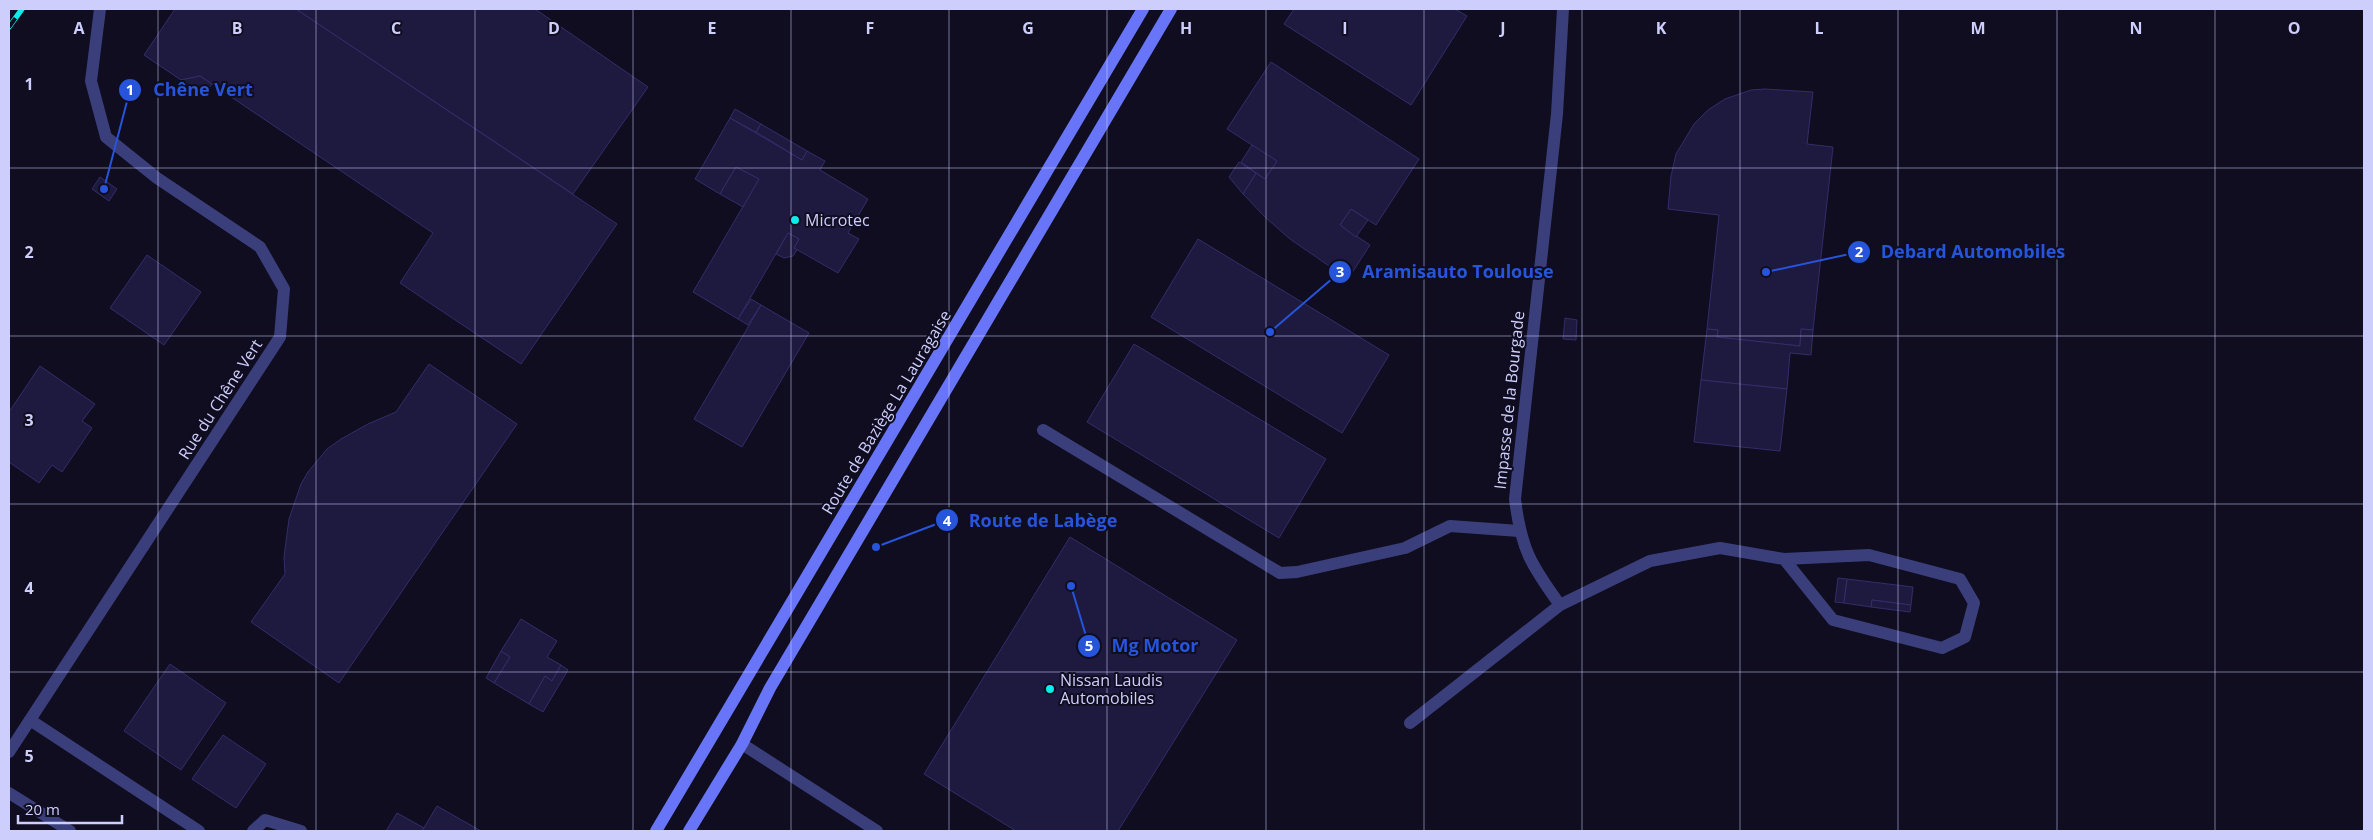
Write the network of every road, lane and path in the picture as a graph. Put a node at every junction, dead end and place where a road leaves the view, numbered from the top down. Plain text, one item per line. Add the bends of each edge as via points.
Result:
1 (100, 9) edge
2 (1143, 9) edge
3 (1171, 9) edge
4 (1563, 9) edge
5 (1044, 430) dead end
6 (1519, 531) junction
7 (1784, 559) junction
8 (1560, 605) junction
9 (30, 720) junction
10 (1410, 723) dead end
11 (742, 744) junction
12 (9, 752) edge
13 (9, 793) edge
14 (70, 831) edge
15 (199, 831) edge
16 (253, 831) edge
17 (301, 831) edge
18 (656, 831) edge
19 (689, 831) edge
20 (877, 831) edge

1 - 9 street, Rue du Chêne Vert via 91,81 106,137 157,178 260,247 284,289 280,337
2 - 18 main road, Route de Baziège La Lauragaise
3 - 11 main road via 770,688
4 - 6 street, Impasse de la Bourgade via 1557,114 1515,499
5 - 6 street via 1280,572 1297,572 1405,548 1450,526
6 - 8 street, Impasse de la Bourgade via 1533,568
7 - 7 street via 1833,620 1942,648 1965,638 1974,602 1960,579 1869,555
7 - 8 street via 1720,548 1650,561
8 - 10 street
9 - 12 street, Rue du Chêne Vert
9 - 15 street
11 - 19 main road
11 - 20 street
13 - 14 street
16 - 17 street via 264,820

